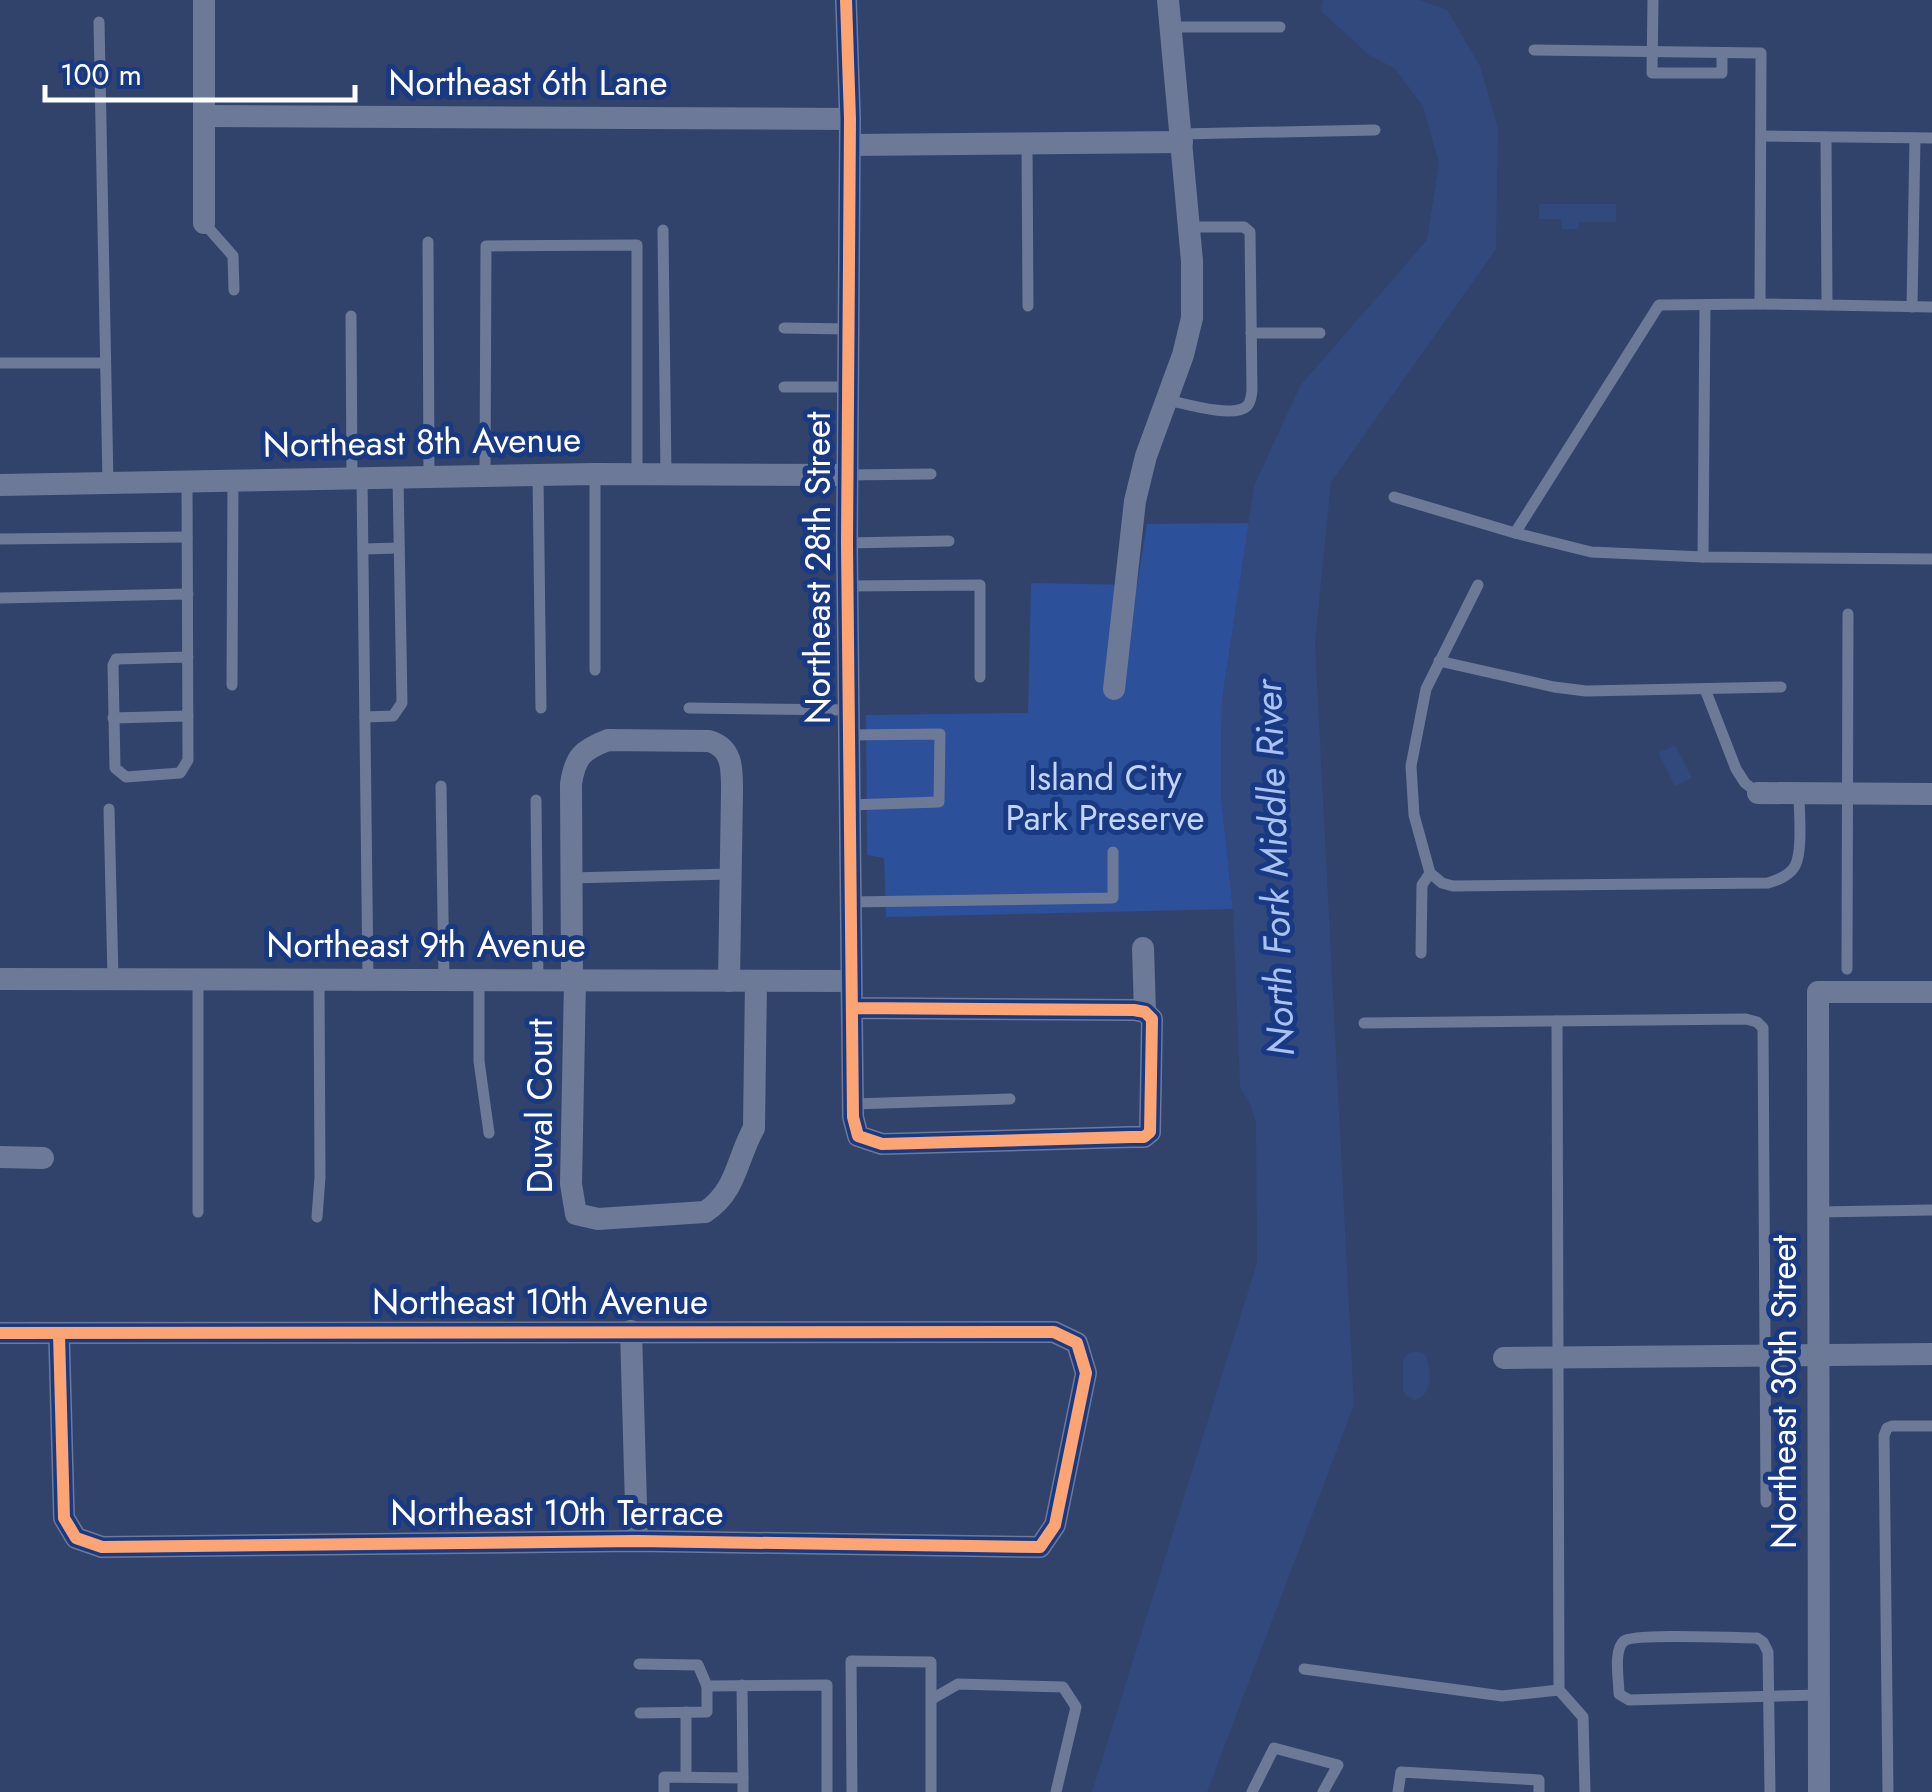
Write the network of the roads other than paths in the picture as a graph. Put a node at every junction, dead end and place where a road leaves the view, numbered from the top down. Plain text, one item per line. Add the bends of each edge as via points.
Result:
1 (204, 0) edge
2 (846, 0) edge
3 (1168, 0) edge
4 (1653, 0) edge
5 (99, 22) dead end
6 (1280, 27) dead end
7 (1171, 28) junction
8 (1534, 50) dead end
9 (1652, 52) junction
10 (1722, 52) junction
11 (206, 116) junction
12 (850, 119) junction
13 (1375, 130) dead end
14 (1761, 136) junction
15 (1826, 137) junction
16 (1181, 138) junction
17 (1915, 138) junction
18 (1932, 138) edge
19 (1027, 144) junction
20 (850, 146) junction
21 (204, 224) joint
22 (1189, 227) junction
23 (663, 230) dead end
24 (428, 242) dead end
25 (234, 290) dead end
26 (1760, 304) junction
27 (1705, 305) junction
28 (1826, 305) junction
29 (1028, 306) dead end
30 (1912, 307) junction
31 (1932, 307) edge
32 (351, 316) dead end
33 (784, 328) dead end
34 (848, 329) junction
35 (1251, 333) junction
36 (1320, 333) dead end
37 (0, 363) edge
38 (105, 363) junction
39 (847, 387) junction
40 (784, 388) dead end
41 (1167, 400) junction
42 (595, 474) junction
43 (637, 474) junction
44 (931, 474) dead end
45 (666, 475) junction
46 (846, 475) junction
47 (538, 476) junction
48 (485, 477) junction
49 (357, 478) junction
50 (398, 478) junction
51 (429, 478) junction
52 (233, 481) junction
53 (187, 482) junction
54 (108, 483) junction
55 (0, 484) edge
56 (1394, 496) dead end
57 (1516, 533) junction
58 (187, 537) junction
59 (0, 539) edge
60 (950, 541) dead end
61 (847, 543) junction
62 (399, 548) junction
63 (363, 549) junction
64 (1703, 557) junction
65 (1932, 559) edge
66 (1478, 585) dead end
67 (847, 586) junction
68 (188, 594) junction
69 (0, 598) edge
70 (1848, 614) dead end
71 (188, 656) junction
72 (1439, 660) junction
73 (595, 670) dead end
74 (980, 676) dead end
75 (232, 686) dead end
76 (1781, 687) dead end
77 (1114, 689) dead end
78 (1705, 689) junction
79 (540, 708) dead end
80 (690, 708) dead end
81 (848, 710) junction
82 (188, 716) junction
83 (365, 717) junction
84 (114, 718) junction
85 (849, 736) junction
86 (441, 786) dead end
87 (1758, 793) joint
88 (1798, 793) junction
89 (1848, 793) junction
90 (1932, 794) edge
91 (536, 800) dead end
92 (850, 805) junction
93 (110, 810) dead end
94 (1113, 852) dead end
95 (1430, 872) junction
96 (730, 874) junction
97 (572, 878) junction
98 (850, 902) junction
99 (1143, 948) dead end
100 (1421, 953) dead end
101 (1847, 969) dead end
102 (113, 978) junction
103 (198, 978) junction
104 (319, 978) junction
105 (0, 979) edge
106 (368, 980) junction
107 (444, 980) junction
108 (479, 980) junction
109 (538, 980) junction
110 (574, 981) junction
111 (728, 981) junction
112 (756, 981) junction
113 (852, 982) junction
114 (1932, 992) edge
115 (852, 1008) junction
116 (1144, 1012) junction
117 (1556, 1021) junction
118 (1364, 1023) dead end
119 (1010, 1099) dead end
120 (853, 1104) junction
121 (489, 1133) dead end
122 (0, 1158) edge
123 (43, 1158) dead end
124 (1932, 1210) edge
125 (198, 1212) dead end
126 (1819, 1212) junction
127 (317, 1217) dead end
128 (631, 1331) junction
129 (0, 1334) edge
130 (59, 1334) junction
131 (1932, 1354) edge
132 (1820, 1355) junction
133 (1766, 1356) junction
134 (1504, 1358) dead end
135 (1558, 1358) junction
136 (1932, 1426) edge
137 (1766, 1502) dead end
138 (637, 1541) junction
139 (1040, 1547) joint
140 (639, 1664) dead end
141 (1304, 1669) dead end
142 (707, 1686) junction
143 (742, 1686) junction
144 (1558, 1690) junction
145 (1819, 1695) junction
146 (932, 1698) junction
147 (1769, 1698) junction
148 (686, 1712) junction
149 (640, 1713) dead end
150 (1476, 1776) junction
151 (686, 1778) junction
152 (743, 1778) junction
153 (664, 1792) edge
154 (743, 1792) edge
155 (827, 1792) edge
156 (852, 1792) edge
157 (931, 1792) edge
158 (1056, 1792) edge
159 (1252, 1792) edge
160 (1323, 1792) edge
161 (1398, 1792) edge
162 (1475, 1792) edge
163 (1539, 1792) edge
164 (1585, 1792) edge
165 (1770, 1792) edge
166 (1819, 1792) edge
167 (1888, 1792) edge

1 - 11 street
2 - 12 street, Northeast 28th Street
3 - 7 street
4 - 9 lane
5 - 38 lane
6 - 7 lane
7 - 16 street
8 - 9 lane
9 - 10 lane
9 - 10 lane via 1652,73 1722,73
10 - 14 lane via 1761,53
11 - 12 street, Northeast 6th Lane
11 - 21 street
12 - 20 street, Northeast 28th Street
13 - 16 lane
14 - 15 lane
14 - 26 lane
15 - 17 lane
15 - 28 lane
16 - 19 street
16 - 22 street
17 - 18 lane
17 - 30 lane
19 - 20 street
19 - 29 lane
20 - 34 street, Northeast 28th Street
21 - 25 lane via 234,256
22 - 35 lane via 1250,232
22 - 41 street via 1192,318
23 - 45 lane
24 - 51 lane
26 - 27 lane
26 - 28 lane
27 - 57 lane via 1660,305
27 - 64 lane
28 - 30 lane
30 - 31 lane
32 - 49 lane
33 - 34 lane
34 - 39 street, Northeast 28th Street
35 - 36 lane
35 - 41 lane via 1252,391 1245,408 1212,410
37 - 38 lane
38 - 54 lane
39 - 40 lane
39 - 46 street, Northeast 28th Street
41 - 77 street via 1135,501
42 - 43 street, Northeast 8th Avenue
42 - 47 street, Northeast 8th Avenue
42 - 73 lane
43 - 45 street, Northeast 8th Avenue
43 - 48 lane via 637,244 486,246
44 - 46 lane
45 - 46 street, Northeast 8th Avenue
46 - 61 street, Northeast 28th Street
47 - 48 street, Northeast 8th Avenue
47 - 79 lane
48 - 51 street, Northeast 8th Avenue
49 - 50 street, Northeast 8th Avenue
49 - 52 street, Northeast 8th Avenue
49 - 63 lane
50 - 51 street, Northeast 8th Avenue
50 - 62 lane
52 - 53 street, Northeast 8th Avenue
52 - 75 lane
53 - 54 street, Northeast 8th Avenue
53 - 58 lane
54 - 55 street, Northeast 8th Avenue
56 - 57 lane
57 - 64 lane via 1592,552
58 - 59 lane
58 - 68 lane
60 - 61 lane
61 - 67 street, Northeast 28th Street
62 - 63 lane
62 - 83 lane via 402,703 393,716
63 - 83 lane
64 - 65 lane
66 - 72 lane
67 - 74 lane via 980,584
67 - 81 street, Northeast 28th Street
68 - 69 lane
68 - 71 lane
70 - 89 lane
71 - 82 lane
71 - 84 lane via 116,659
72 - 78 lane via 1570,689
72 - 95 lane via 1426,689 1411,766 1414,814
76 - 78 lane
78 - 87 lane via 1736,769
80 - 81 lane
81 - 85 street, Northeast 28th Street
82 - 84 lane
82 - 84 lane via 188,760 180,773 126,777 115,768
83 - 106 lane
85 - 92 street, Northeast 28th Street
85 - 92 lane via 940,734 939,802
86 - 107 lane
87 - 88 street
88 - 89 street
88 - 95 lane via 1795,866 1768,883 1453,886
89 - 90 street
89 - 101 lane
91 - 109 lane
92 - 98 street, Northeast 28th Street
93 - 102 lane
94 - 98 lane via 1114,898
95 - 100 lane via 1422,885
96 - 97 lane
96 - 97 street via 729,755 709,741 608,740 574,763
96 - 111 street
97 - 110 street
98 - 113 street, Northeast 28th Street
99 - 116 street
102 - 103 street, Northeast 9th Avenue
102 - 105 street, Northeast 9th Avenue
103 - 104 street, Northeast 9th Avenue
103 - 125 lane
104 - 106 street, Northeast 9th Avenue
104 - 127 lane
106 - 107 street, Northeast 9th Avenue
107 - 108 street, Northeast 9th Avenue
108 - 109 street, Northeast 9th Avenue
108 - 121 lane via 478,1061
109 - 110 street, Northeast 9th Avenue
110 - 111 street, Northeast 9th Avenue
110 - 112 street, Duval Court via 571,1184 576,1214 598,1218 705,1212 729,1189 754,1128
111 - 112 street, Northeast 9th Avenue
112 - 113 street, Northeast 9th Avenue
113 - 115 street, Northeast 28th Street
114 - 126 street, Northeast 30th Street via 1818,992
115 - 116 street
115 - 120 street, Northeast 28th Street
116 - 120 street, Northeast 28th Street via 1152,1019 1152,1121 1144,1137 882,1144 858,1136
117 - 118 lane
117 - 133 lane via 1746,1019 1763,1028
117 - 135 lane
119 - 120 lane
122 - 123 street
124 - 126 lane
126 - 132 street, Northeast 30th Street
128 - 130 street, Northeast 10th Avenue
128 - 138 street
128 - 139 street, Northeast 10th Avenue via 1054,1332 1076,1344 1086,1372 1054,1525
129 - 130 street, Northeast 10th Avenue
130 - 138 street, Northeast 10th Terrace via 64,1518 76,1538 102,1547
131 - 132 street
132 - 133 street
132 - 145 street, Northeast 30th Street
133 - 135 street
133 - 137 lane
134 - 135 street
135 - 144 lane
136 - 167 lane via 1892,1426 1884,1436
138 - 139 street, Northeast 10th Terrace
140 - 142 lane via 698,1665
141 - 144 lane via 1502,1696
142 - 143 lane
142 - 148 lane via 707,1712
143 - 152 lane
143 - 155 lane via 828,1685
144 - 164 lane via 1584,1717
145 - 147 lane
145 - 166 street, Northeast 30th Street
146 - 156 lane via 930,1662 851,1661
146 - 157 lane
146 - 158 lane via 958,1684 1063,1687 1076,1707
147 - 147 lane via 1768,1652 1757,1638 1629,1638 1618,1652 1620,1694 1629,1700
147 - 165 lane
148 - 149 lane
148 - 151 lane
150 - 161 lane via 1401,1772
150 - 162 lane
150 - 163 lane via 1539,1780
151 - 152 lane
151 - 153 lane via 664,1777
152 - 154 lane
159 - 160 lane via 1274,1748 1338,1765

